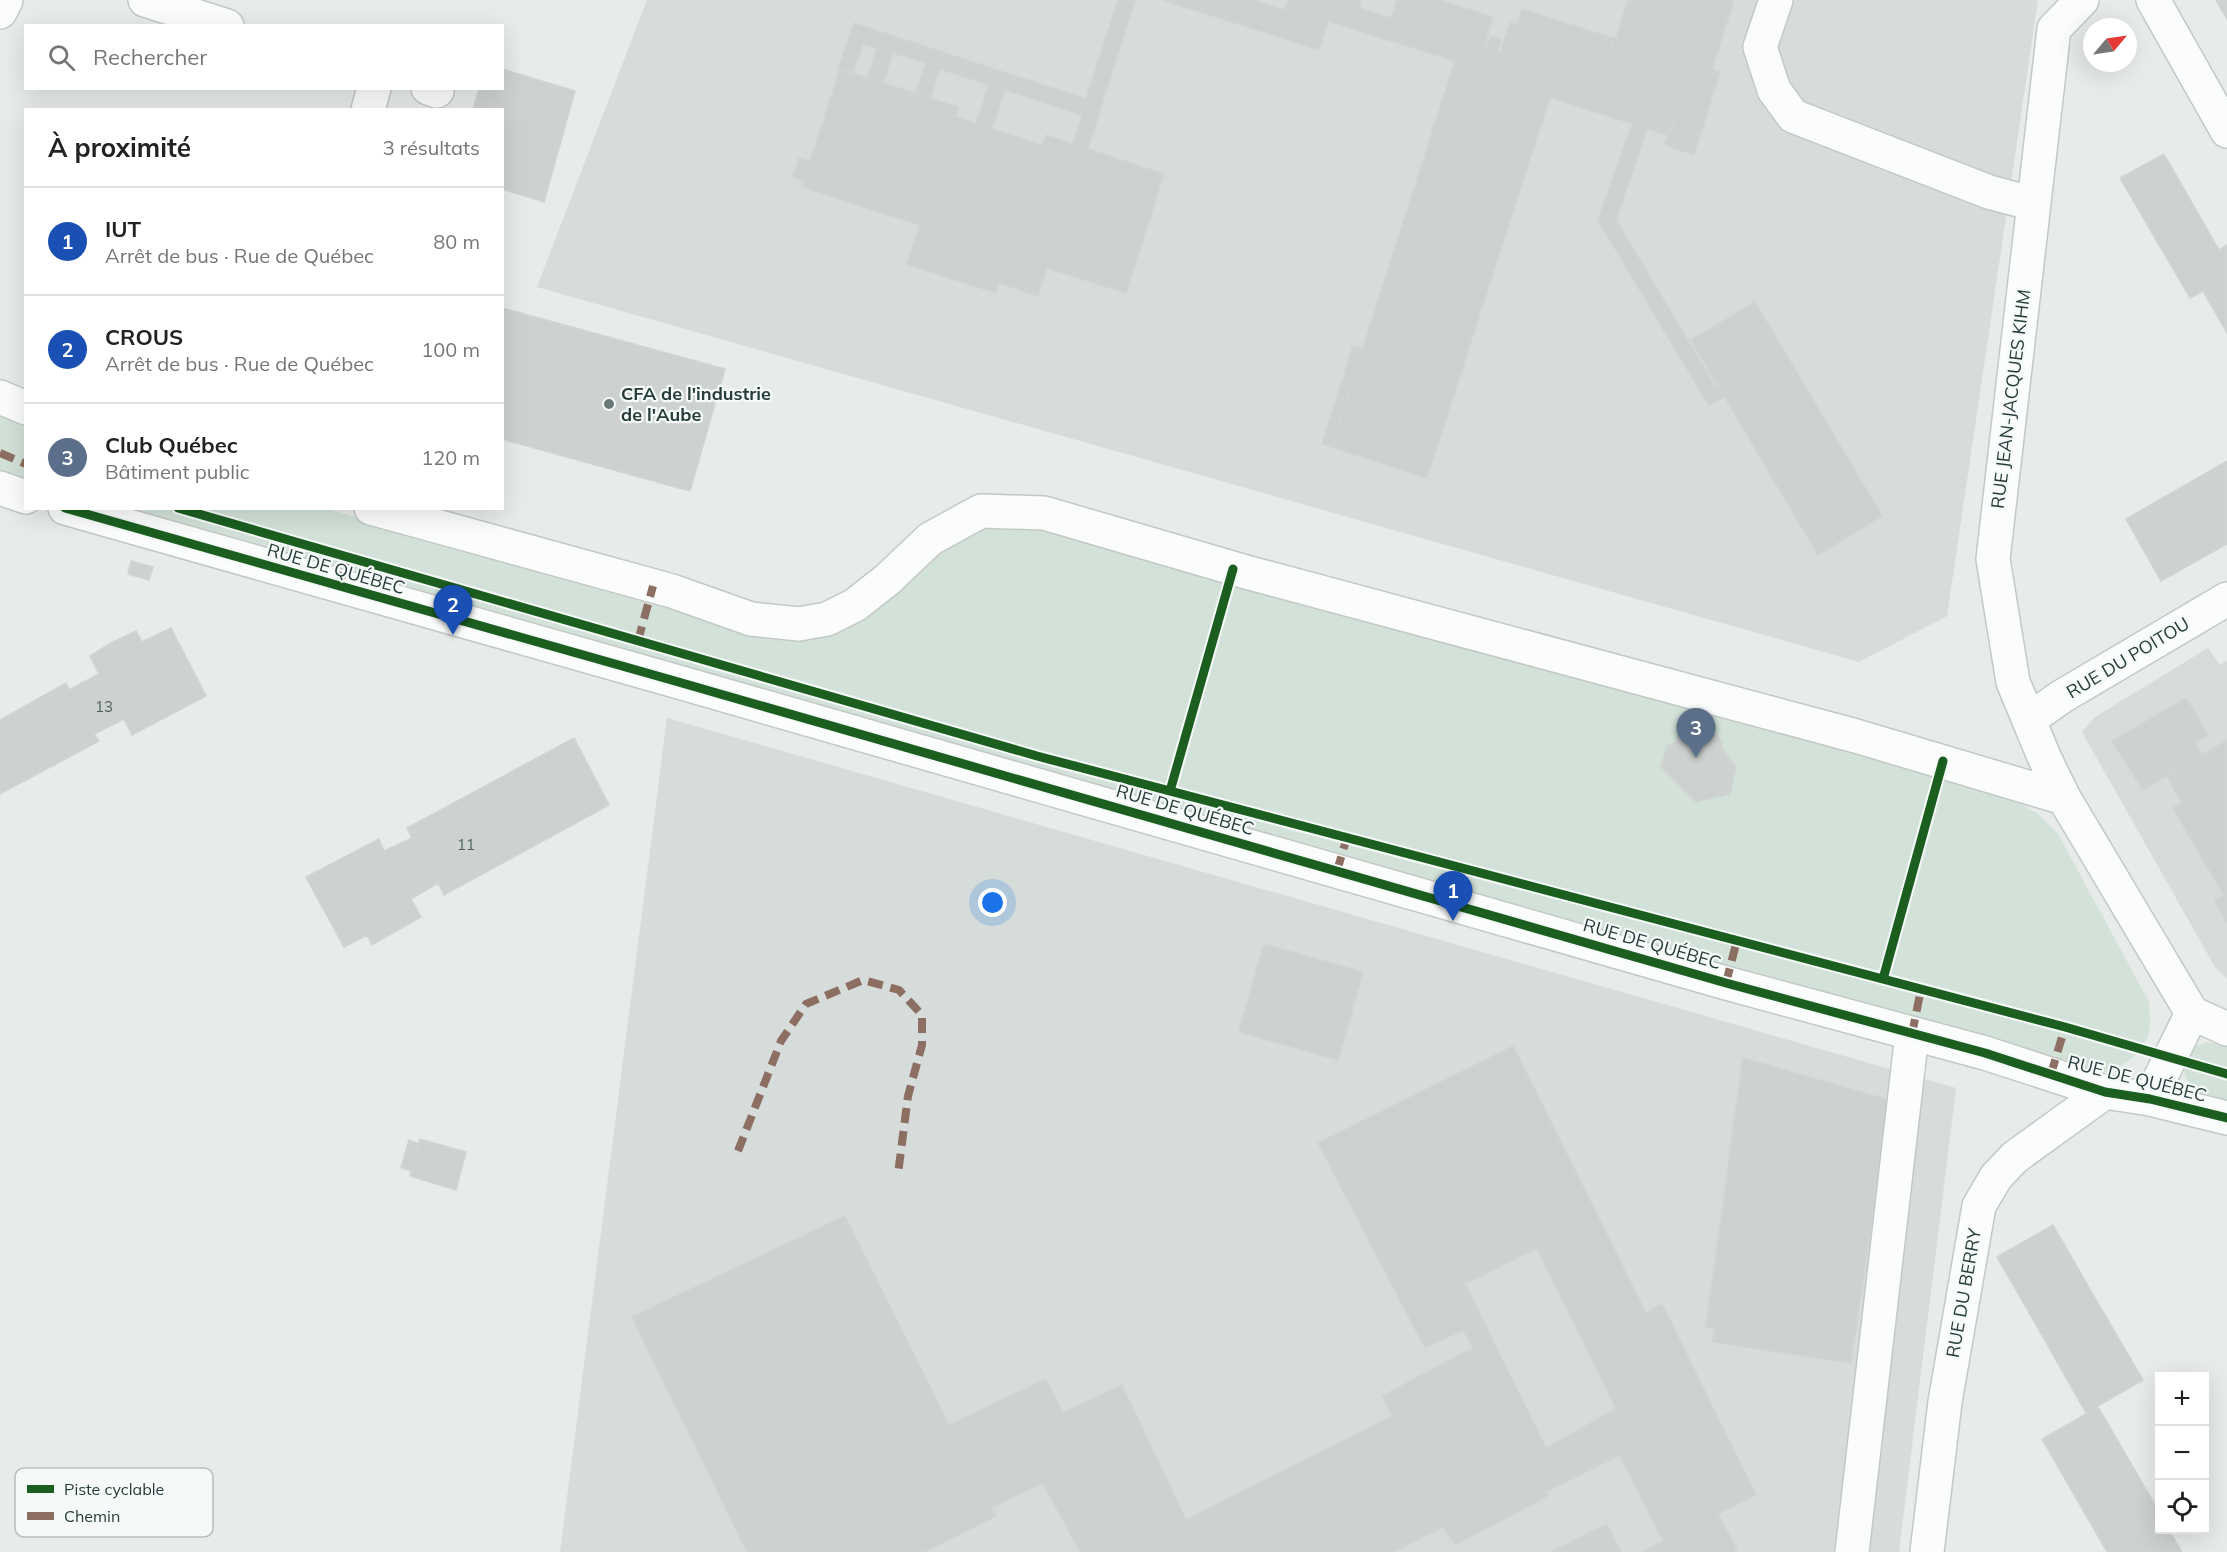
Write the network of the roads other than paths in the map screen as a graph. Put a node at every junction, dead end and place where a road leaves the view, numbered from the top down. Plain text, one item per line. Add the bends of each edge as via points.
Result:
1 (6, 0) edge
2 (145, 0) edge
3 (1776, 0) edge
4 (2082, 0) edge
5 (2153, 0) edge
6 (0, 12) edge
7 (221, 24) edge
8 (373, 90) edge
9 (369, 108) edge
10 (2227, 131) edge
11 (2034, 204) junction
12 (0, 397) edge
13 (24, 407) edge
14 (0, 488) edge
15 (24, 496) edge
16 (72, 510) edge
17 (379, 510) edge
18 (2227, 599) edge
19 (2030, 719) junction
20 (2064, 798) junction
21 (2192, 1014) junction
22 (2227, 1029) edge
23 (1912, 1034) junction
24 (2105, 1092) junction
25 (2150, 1099) junction
26 (2227, 1118) edge
27 (1852, 1552) edge
28 (1927, 1552) edge

1 - 6 street
2 - 7 street
3 - 11 street via 1760,47 1774,90 1793,116 1989,192
4 - 11 street, RUE JEAN-JACQUES KIHM via 2054,29
5 - 10 street
8 - 9 street
11 - 19 street, RUE JEAN-JACQUES KIHM via 1993,558 2013,682
12 - 13 street
14 - 15 street
16 - 23 street, RUE DE QUÉBEC
17 - 20 street via 662,588 751,619 799,624 827,619 855,605 930,538 981,511 1044,513 1258,575 1856,736
18 - 19 street, RUE DU POITOU
19 - 20 street, RUE JEAN-JACQUES KIHM
20 - 21 street
21 - 22 street
21 - 25 street
23 - 24 street, RUE DE QUÉBEC
23 - 27 street
24 - 25 street, RUE DE QUÉBEC
24 - 28 street, RUE DU BERRY via 2015,1157 1996,1177 1979,1206 1945,1402
25 - 26 street, RUE DE QUÉBEC

